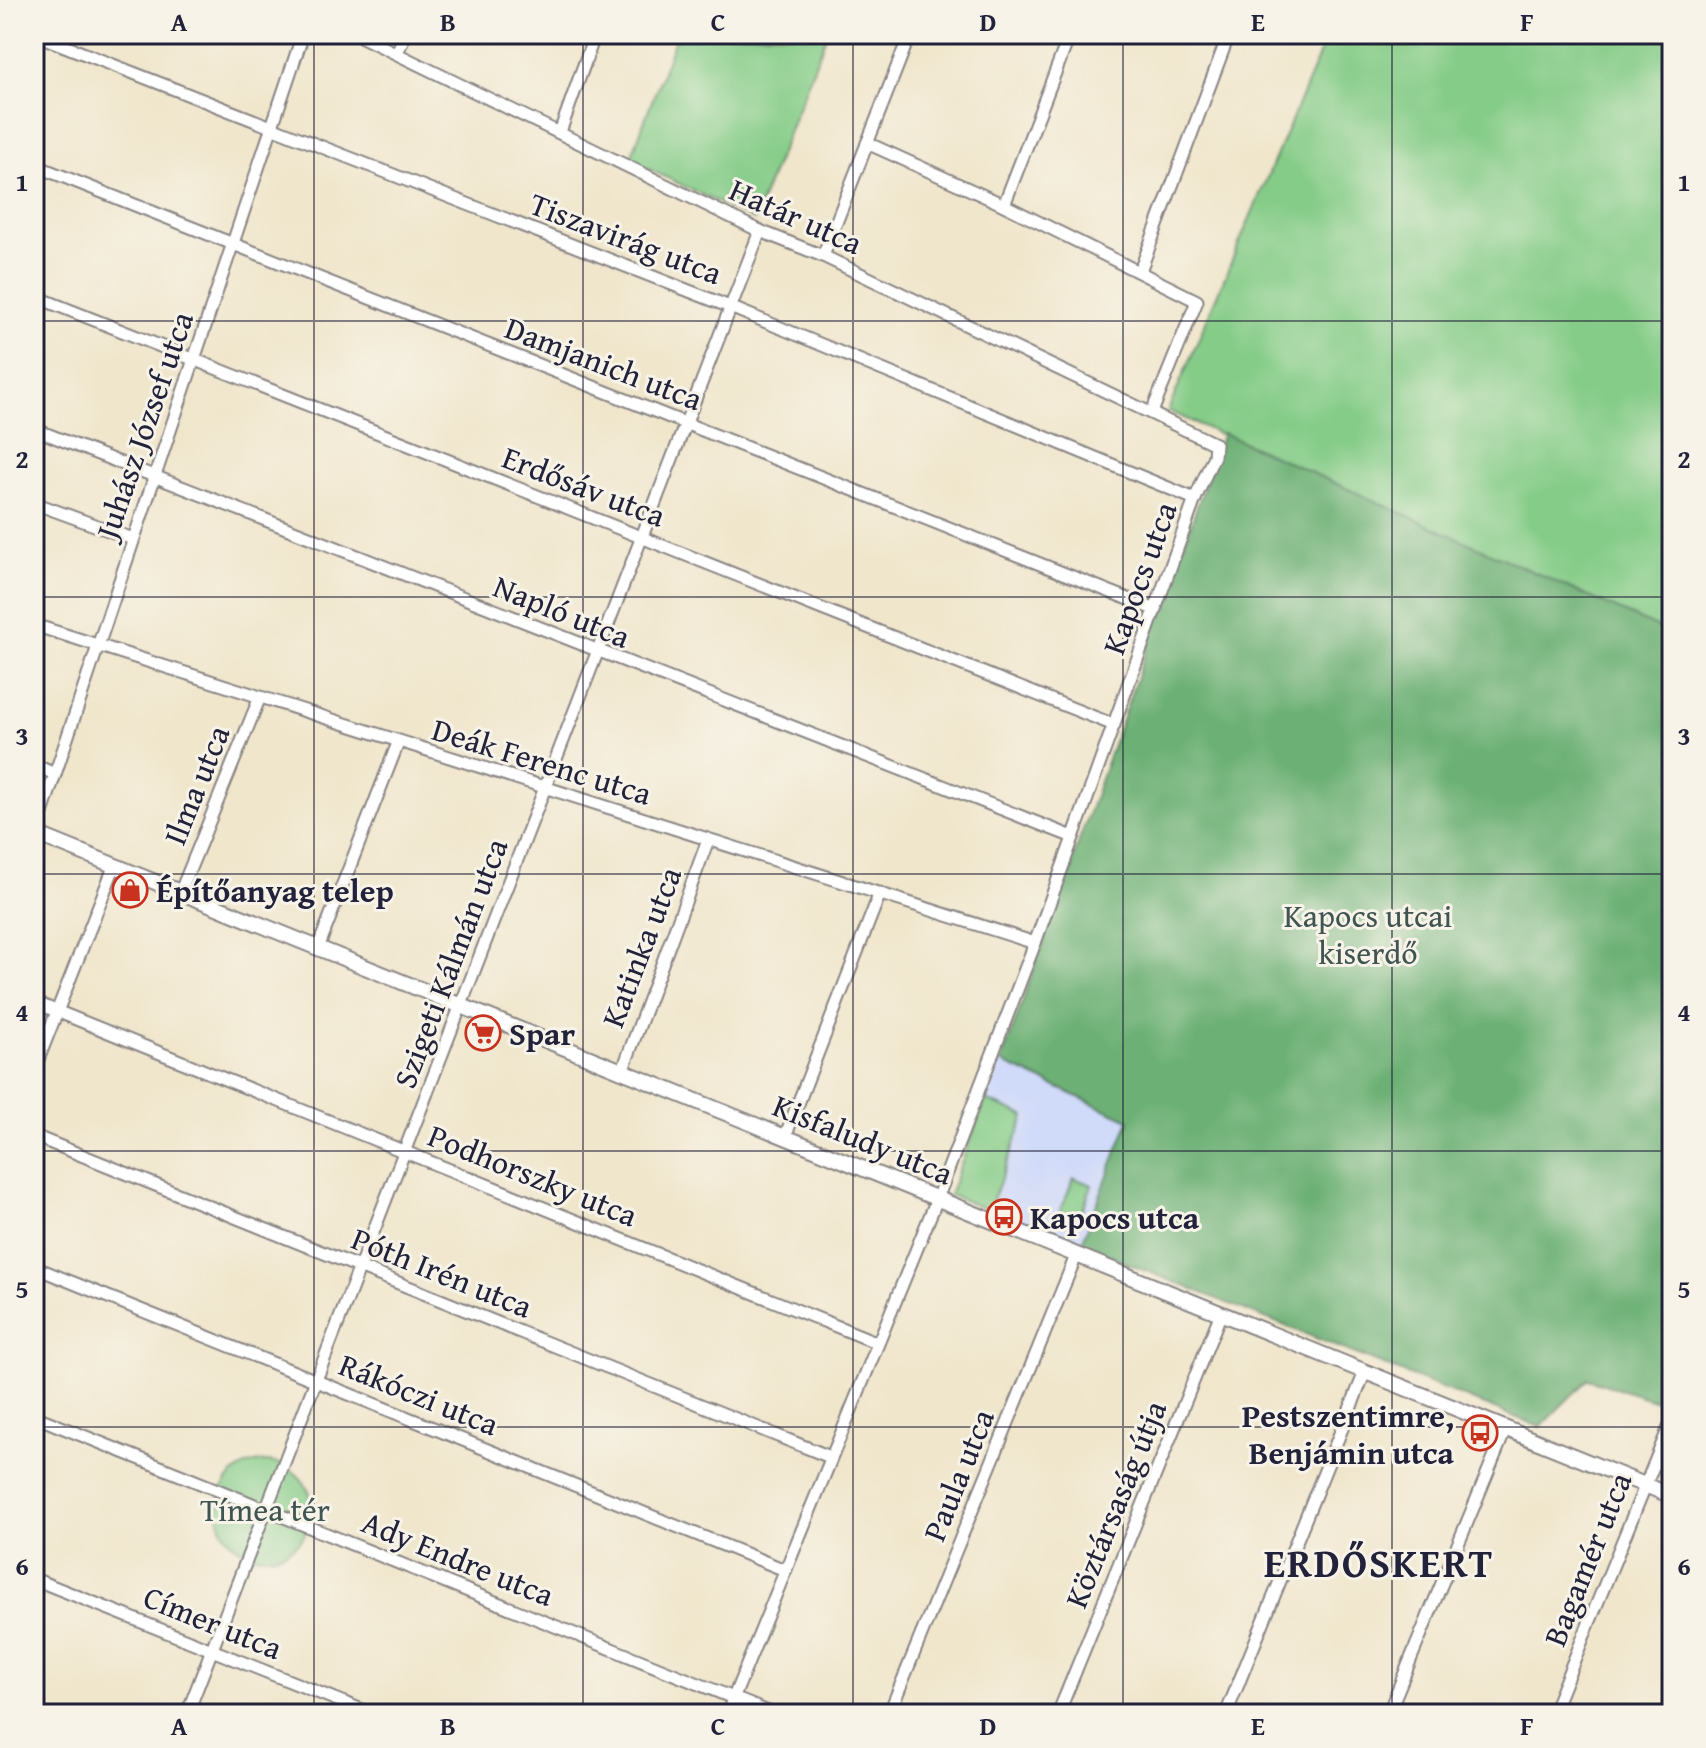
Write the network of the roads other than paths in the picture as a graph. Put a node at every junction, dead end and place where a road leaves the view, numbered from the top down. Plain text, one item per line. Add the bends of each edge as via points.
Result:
1 (34, 34) edge
2 (303, 34) edge
3 (356, 34) edge
4 (405, 34) edge
5 (595, 34) edge
6 (910, 34) edge
7 (1070, 34) edge
8 (1229, 34) edge
9 (397, 53) junction
10 (271, 128) junction
11 (560, 132) junction
12 (867, 143) junction
13 (34, 165) edge
14 (1004, 205) junction
15 (760, 231) junction
16 (232, 246) junction
17 (823, 256) junction
18 (1140, 271) junction
19 (34, 296) edge
20 (730, 307) junction
21 (193, 360) junction
22 (1152, 412) junction
23 (686, 423) junction
24 (34, 429) edge
25 (1215, 444) joint
26 (153, 476) junction
27 (1195, 499) junction
28 (34, 503) edge
29 (642, 536) junction
30 (133, 539) junction
31 (1156, 610) junction
32 (34, 625) edge
33 (98, 646) junction
34 (598, 653) junction
35 (260, 697) junction
36 (1114, 725) junction
37 (398, 743) junction
38 (34, 765) edge
39 (55, 774) junction
40 (545, 789) junction
41 (35, 833) edge
42 (1073, 837) junction
43 (708, 840) junction
44 (114, 867) junction
45 (180, 893) junction
46 (880, 893) junction
47 (1035, 943) junction
48 (318, 948) junction
49 (34, 1002) edge
50 (463, 1009) junction
51 (57, 1011) junction
52 (34, 1070) edge
53 (622, 1072) junction
54 (34, 1136) edge
55 (785, 1137) junction
56 (404, 1151) junction
57 (937, 1199) junction
58 (1076, 1256) junction
59 (34, 1267) edge
60 (360, 1267) junction
61 (1221, 1313) junction
62 (878, 1343) junction
63 (1365, 1372) junction
64 (315, 1379) junction
65 (34, 1416) edge
66 (1670, 1425) edge
67 (1506, 1428) junction
68 (830, 1457) junction
69 (1645, 1485) junction
70 (1672, 1496) edge
71 (264, 1508) junction
72 (785, 1570) junction
73 (34, 1579) edge
74 (213, 1650) junction
75 (733, 1698) junction
76 (187, 1714) edge
77 (372, 1714) edge
78 (727, 1714) edge
79 (773, 1714) edge
80 (889, 1714) edge
81 (1058, 1714) edge
82 (1226, 1714) edge
83 (1388, 1714) edge
84 (1552, 1714) edge

1 - 10 street, Tiszavirág utca
2 - 10 street, Juhász József utca
3 - 9 street, Határ utca
4 - 9 street
5 - 11 street
6 - 12 street
7 - 14 street
8 - 18 street
9 - 11 street, Határ utca
10 - 16 street, Juhász József utca
10 - 20 street, Tiszavirág utca
11 - 15 street, Határ utca
12 - 14 street
12 - 17 street
13 - 16 street, Damjanich utca
14 - 18 street
15 - 17 street, Határ utca
15 - 20 street, Szigeti Kálmán utca
16 - 21 street, Juhász József utca
16 - 23 street, Damjanich utca
17 - 22 street, Határ utca
18 - 22 street via 1197,301
19 - 21 street, Erdősáv utca
20 - 23 street, Szigeti Kálmán utca
20 - 27 street, Tiszavirág utca
21 - 26 street, Juhász József utca
21 - 29 street, Erdősáv utca
22 - 25 street, Határ utca
23 - 29 street, Szigeti Kálmán utca
23 - 31 street, Damjanich utca
24 - 26 street, Napló utca
25 - 27 street, Kapocs utca
26 - 30 street, Juhász József utca
26 - 34 street, Napló utca
27 - 31 street, Kapocs utca
28 - 30 street
29 - 34 street, Szigeti Kálmán utca
29 - 36 street, Erdősáv utca
30 - 33 street, Juhász József utca
31 - 36 street, Kapocs utca
32 - 33 street, Deák Ferenc utca
33 - 35 street, Deák Ferenc utca
33 - 39 street, Juhász József utca
34 - 40 street, Szigeti Kálmán utca
34 - 42 street, Napló utca
35 - 37 street, Deák Ferenc utca
35 - 45 street, Ilma utca
36 - 42 street, Kapocs utca
37 - 40 street, Deák Ferenc utca
37 - 48 street
38 - 39 street
39 - 41 street, Juhász József utca
40 - 43 street, Deák Ferenc utca
40 - 50 street, Szigeti Kálmán utca
41 - 44 street, Kisfaludy utca
42 - 47 street, Kapocs utca
43 - 46 street, Deák Ferenc utca
43 - 53 street, Katinka utca
44 - 45 street, Kisfaludy utca
44 - 51 street
45 - 48 street, Kisfaludy utca
46 - 47 street, Deák Ferenc utca
46 - 55 street
47 - 57 street, Kapocs utca
48 - 50 street, Kisfaludy utca
49 - 51 street, Podhorszky utca
50 - 53 street, Kisfaludy utca
50 - 56 street, Szigeti Kálmán utca
51 - 52 street
51 - 56 street, Podhorszky utca
53 - 55 street, Kisfaludy utca
54 - 60 street, Póth Irén utca
55 - 57 street, Kisfaludy utca
56 - 60 street, Szigeti Kálmán utca
56 - 62 street, Podhorszky utca
57 - 58 street, Kisfaludy utca
57 - 62 street, Kapocs utca
58 - 61 street, Kisfaludy utca
58 - 80 street, Paula utca
59 - 64 street, Rákóczi utca
60 - 64 street, Szigeti Kálmán utca
60 - 68 street, Póth Irén utca
61 - 63 street, Kisfaludy utca
61 - 81 street, Köztársaság útja
62 - 68 street, Kapocs utca
63 - 67 street, Kisfaludy utca
63 - 82 street
64 - 71 street, Szigeti Kálmán utca
64 - 72 street, Rákóczi utca
65 - 71 street, Ady Endre utca
66 - 69 street, Bagamér utca
67 - 69 street, Kisfaludy utca
67 - 83 street
68 - 72 street, Kapocs utca
69 - 70 street, Kisfaludy utca
69 - 84 street, Bagamér utca
71 - 74 street, Szigeti Kálmán utca
71 - 75 street, Ady Endre utca
72 - 75 street, Kapocs utca
73 - 74 street, Címer utca
74 - 76 street, Szigeti Kálmán utca
74 - 77 street, Címer utca
75 - 78 street, Kapocs utca
75 - 79 street, Ady Endre utca

